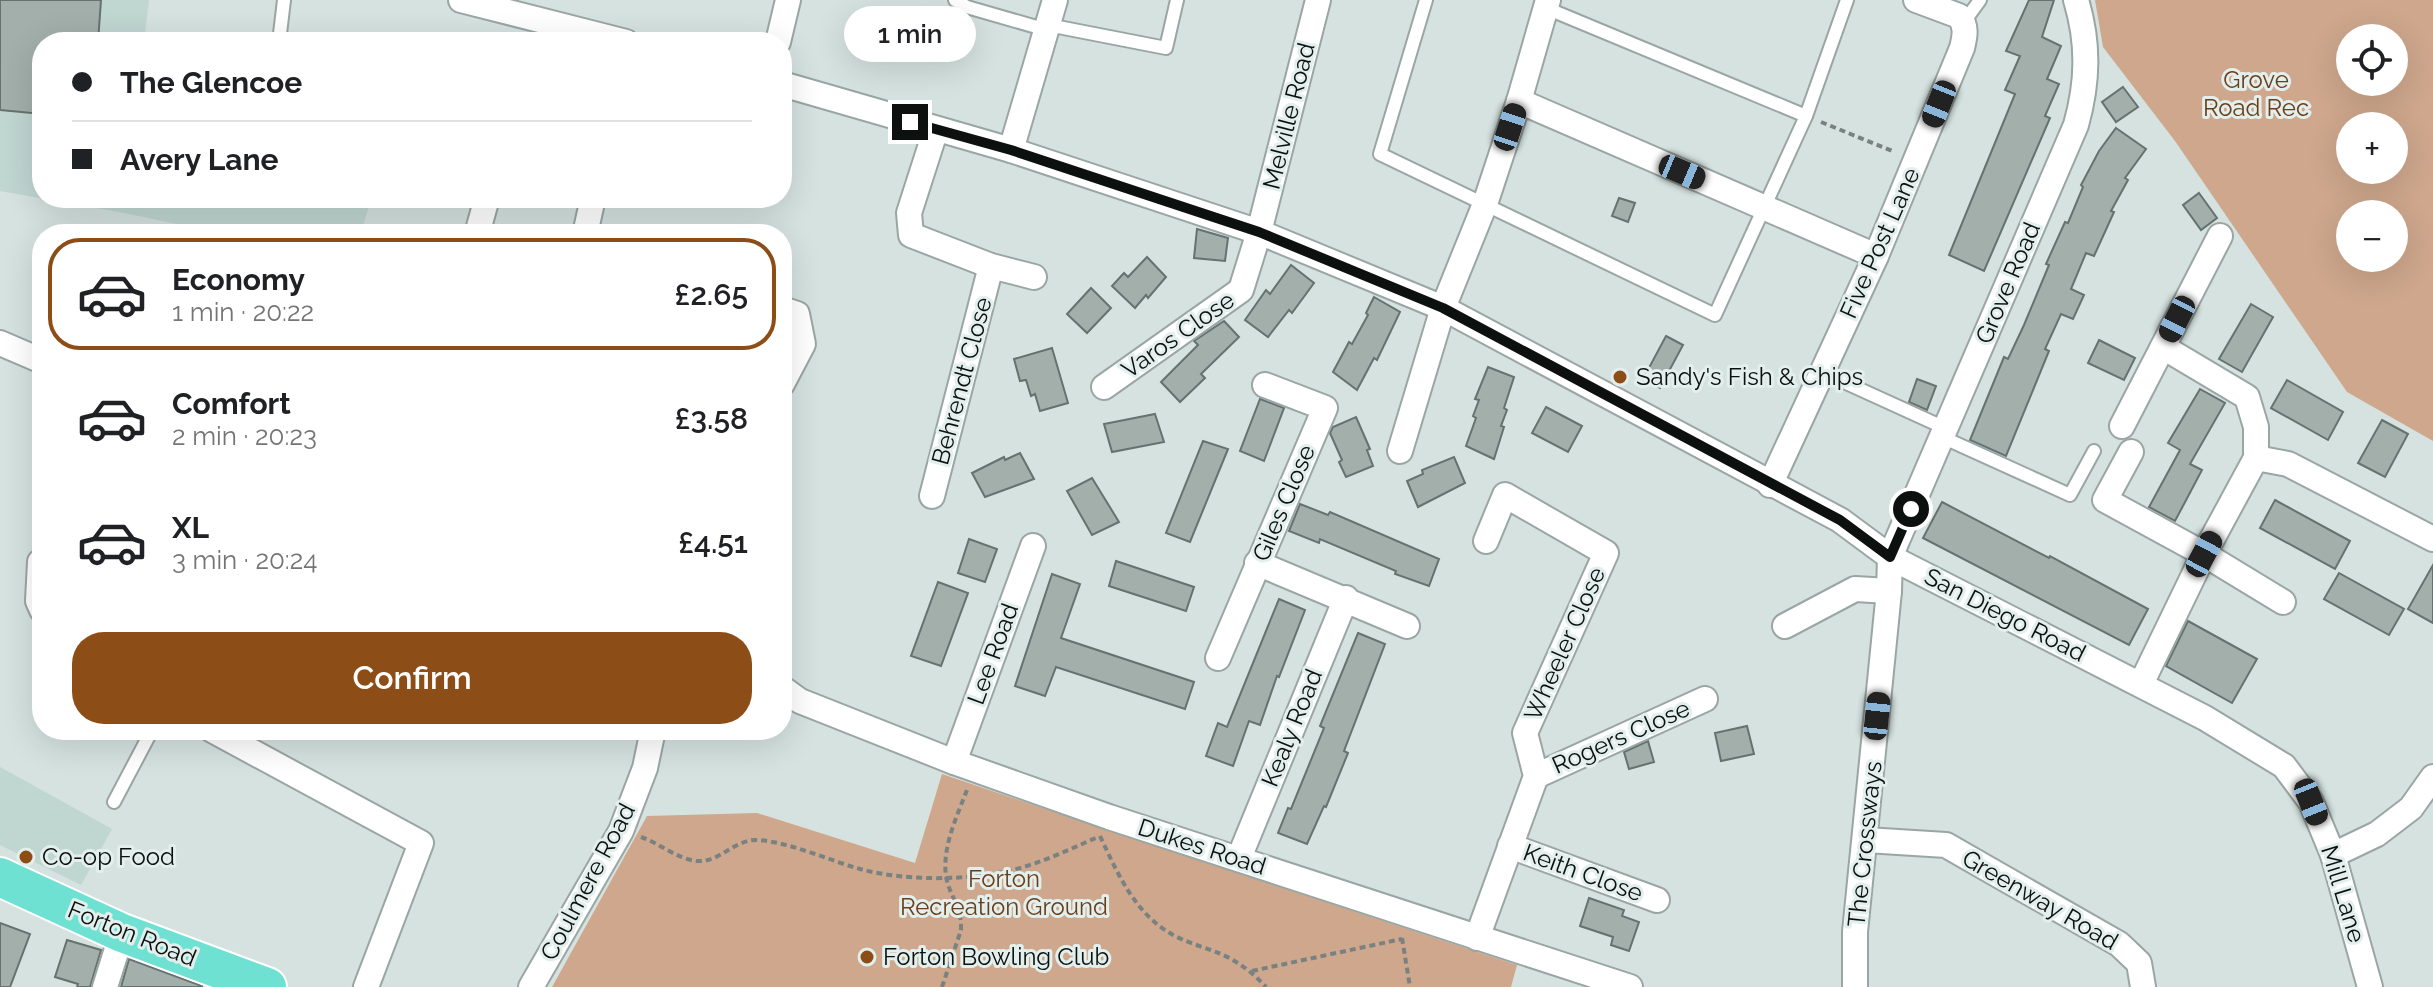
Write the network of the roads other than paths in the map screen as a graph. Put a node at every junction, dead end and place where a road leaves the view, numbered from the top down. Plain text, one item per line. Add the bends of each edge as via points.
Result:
1 (284, 0) edge
2 (461, 0) edge
3 (788, 0) edge
4 (955, 0) edge
5 (1055, 0) edge
6 (1177, 0) edge
7 (1318, 0) edge
8 (1426, 0) edge
9 (1847, 0) edge
10 (1916, 0) edge
11 (1980, 0) edge
12 (2076, 0) edge
13 (1547, 4) edge
14 (1951, 10) edge
15 (529, 19) edge
16 (1048, 27) junction
17 (280, 32) edge
18 (584, 32) edge
19 (780, 32) edge
20 (792, 87) edge
21 (1519, 101) junction
22 (1806, 116) junction
23 (936, 129) junction
24 (1011, 150) junction
25 (1485, 204) junction
26 (1764, 208) junction
27 (1259, 232) junction
28 (2220, 236) dead end
29 (1876, 256) junction
30 (991, 266) junction
31 (1034, 277) dead end
32 (1443, 308) junction
33 (792, 312) edge
34 (0, 343) edge
35 (2163, 347) junction
36 (32, 357) edge
37 (792, 365) edge
38 (1822, 372) junction
39 (1265, 385) dead end
40 (1104, 387) dead end
41 (2122, 426) dead end
42 (1944, 432) junction
43 (1400, 451) dead end
44 (2094, 451) dead end
45 (2131, 452) dead end
46 (2256, 458) junction
47 (1770, 485) junction
48 (932, 496) dead end
49 (2433, 539) edge
50 (1486, 541) dead end
51 (1033, 546) dead end
52 (2204, 554) junction
53 (1890, 557) junction
54 (1257, 563) junction
55 (1889, 591) junction
56 (1346, 598) junction
57 (2283, 602) dead end
58 (1407, 626) dead end
59 (1785, 626) dead end
60 (1218, 658) dead end
61 (2141, 684) junction
62 (792, 695) edge
63 (1705, 699) dead end
64 (147, 740) edge
65 (230, 740) edge
66 (651, 740) edge
67 (965, 766) junction
68 (1536, 776) junction
69 (2433, 777) edge
70 (114, 802) dead end
71 (2311, 802) joint
72 (1866, 840) junction
73 (1510, 846) junction
74 (2333, 855) junction
75 (1239, 858) junction
76 (0, 877) edge
77 (1657, 900) dead end
78 (122, 933) junction
79 (1477, 938) junction
80 (1577, 978) edge
81 (105, 987) edge
82 (267, 987) edge
83 (366, 987) edge
84 (531, 987) edge
85 (1630, 987) edge
86 (1855, 987) edge
87 (2143, 987) edge
88 (2370, 987) edge

1 - 17 lane
2 - 15 street
3 - 19 street
4 - 16 lane
5 - 16 street
6 - 16 lane via 1166,48
7 - 27 street, Melville Road
8 - 25 lane via 1380,154
9 - 22 lane
10 - 14 street
11 - 14 lane, Five Post Lane
12 - 42 street, Grove Road via 2086,64 2076,125
13 - 21 street
13 - 22 lane
14 - 29 street, Five Post Lane via 1965,38 1962,48
15 - 18 street
16 - 24 street
20 - 23 street, San Diego Road
21 - 25 street
21 - 26 street
22 - 26 lane
23 - 24 street, San Diego Road
23 - 30 street, Behrendt Close via 909,213 911,235
24 - 27 street, San Diego Road
25 - 26 lane via 1715,315
25 - 32 street
26 - 29 street
27 - 32 street, San Diego Road
27 - 40 street, Varos Close via 1241,290
28 - 35 street
29 - 38 street, Five Post Lane
30 - 31 street, Behrendt Close
30 - 48 street, Behrendt Close
32 - 43 street
32 - 47 street, San Diego Road
33 - 37 street via 797,314 803,344
34 - 36 street
35 - 41 street
35 - 46 street via 2247,397 2256,427
38 - 42 lane
38 - 47 street, Five Post Lane
39 - 54 street, Giles Close via 1325,408
42 - 44 lane via 2070,495
42 - 53 street, Grove Road
45 - 52 street via 2105,500
46 - 49 street via 2288,464
46 - 52 street
47 - 53 street, San Diego Road via 1840,520
50 - 68 street, Wheeler Close via 1505,495 1606,553 1525,733
51 - 67 street, Lee Road
52 - 57 street
52 - 61 street
53 - 55 street, The Crossways
53 - 61 street, San Diego Road
54 - 56 street
54 - 60 street, Giles Close
55 - 59 street via 1855,589
55 - 72 street, The Crossways
56 - 58 street
56 - 75 street, Kealy Road
61 - 71 street, San Diego Road via 2284,766
62 - 67 street, Dukes Road
63 - 68 street, Rogers Close
64 - 70 lane
65 - 83 street via 421,843
66 - 84 street, Coulmere Road via 621,831
67 - 75 street, Dukes Road via 1105,827
68 - 73 street
69 - 74 street via 2411,808 2377,834
71 - 74 street, Mill Lane
72 - 86 street, The Crossways via 1855,932
72 - 87 street, Greenway Road via 1946,845 2119,944 2139,963
73 - 77 street, Keith Close
73 - 79 street
74 - 88 street, Mill Lane
75 - 79 street, Dukes Road via 1407,928
76 - 78 main road, Forton Road
78 - 81 street
78 - 82 main road, Forton Road
79 - 80 street, Dukes Road
80 - 85 street, Dukes Road

